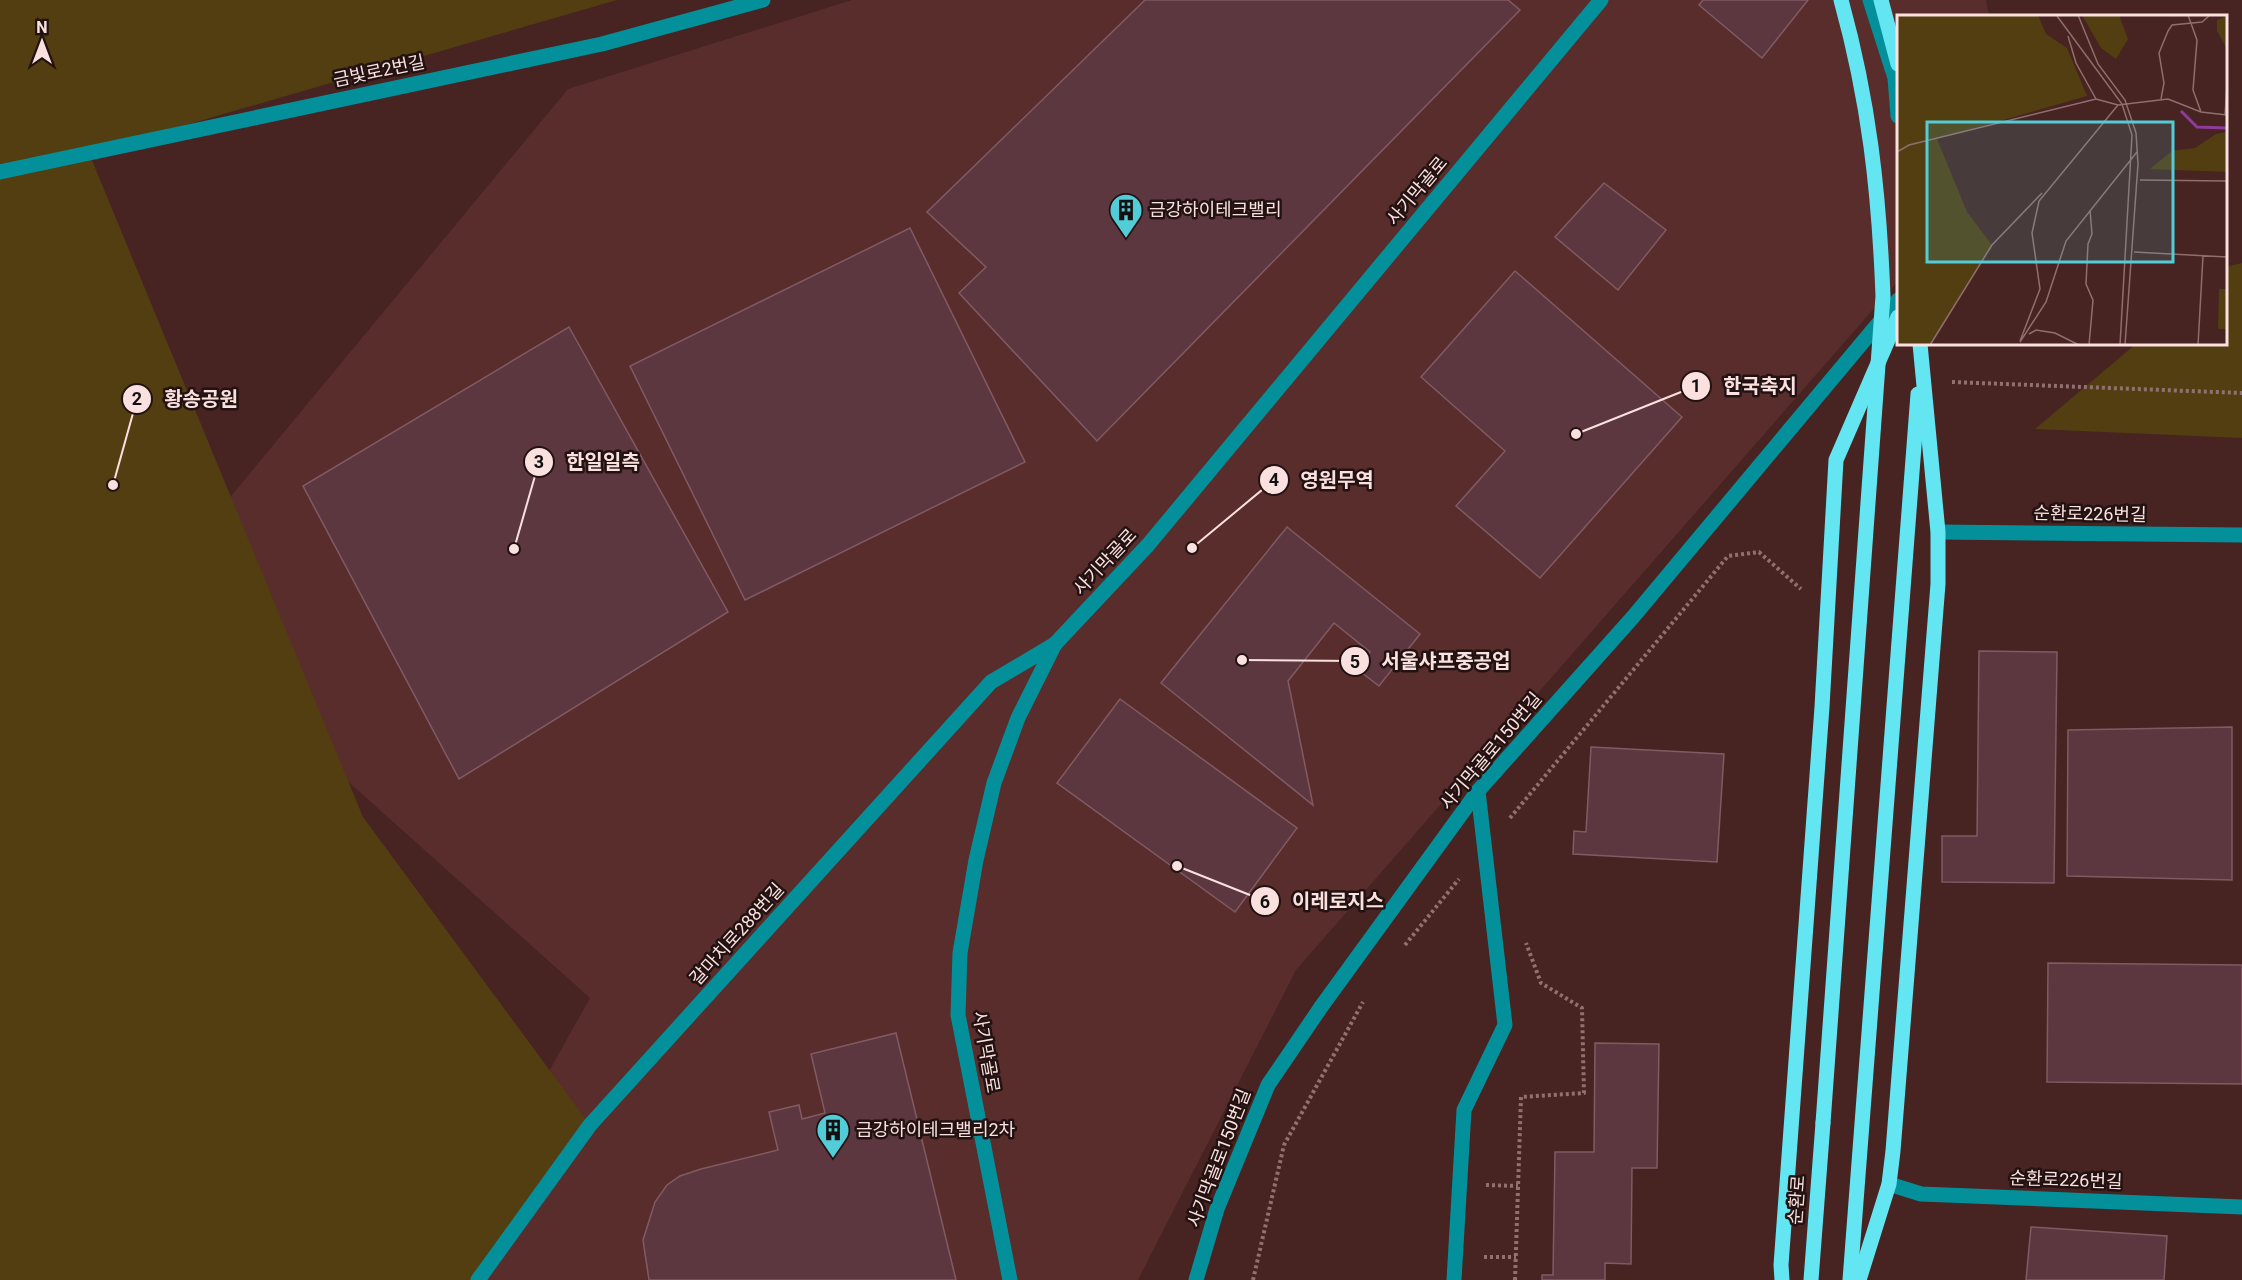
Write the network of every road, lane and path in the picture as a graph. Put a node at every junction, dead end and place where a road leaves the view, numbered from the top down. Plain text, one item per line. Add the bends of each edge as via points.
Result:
1 (763, 0) edge
2 (1601, 0) edge
3 (1840, 0) edge
4 (1870, 0) edge
5 (1881, 0) edge
6 (1897, 57) edge
7 (1897, 97) edge
8 (0, 172) edge
9 (1897, 302) edge
10 (1897, 322) edge
11 (1920, 345) edge
12 (1920, 345) edge
13 (1924, 381) junction
14 (2242, 393) edge
15 (1938, 532) junction
16 (2242, 535) edge
17 (1801, 601) dead end
18 (1055, 644) junction
19 (1478, 791) junction
20 (1485, 848) junction
21 (1525, 941) dead end
22 (1404, 946) dead end
23 (1369, 992) dead end
24 (1889, 1184) junction
25 (2242, 1207) edge
26 (478, 1280) edge
27 (1010, 1280) edge
28 (1196, 1280) edge
29 (1254, 1280) edge
30 (1454, 1280) edge
31 (1515, 1280) edge
32 (1782, 1280) edge
33 (1810, 1280) edge
34 (1850, 1280) edge
35 (1859, 1280) edge

1 - 8 street, 금빛로2번길 via 602,44
2 - 18 street, 사기막골로 via 1148,545
3 - 33 main road, 순환로, bridge via 1868,116 1880,209 1882,296
4 - 7 street via 1895,78
5 - 6 main road
9 - 19 street, 사기막골로150번길 via 1633,617
10 - 32 main road via 1836,460
11 - 13 main road
12 - 34 main road
13 - 14 path
13 - 15 main road
15 - 16 street, 순환로226번길
15 - 24 main road via 1938,584
17 - 20 path via 1802,590 1759,552 1728,556
18 - 26 street, 갈마치로288번길 via 991,682 590,1125
18 - 27 street, 사기막골로 via 1018,718 994,783 960,953 958,1015
19 - 20 street
19 - 28 street, 사기막골로150번길 via 1327,997 1268,1085 1217,1209
20 - 22 path
20 - 30 street via 1505,1025 1464,1110
21 - 31 path via 1540,983 1582,1008 1584,1093 1521,1097
23 - 29 path via 1284,1145
24 - 25 street, 순환로226번길 via 1921,1194
24 - 35 main road

